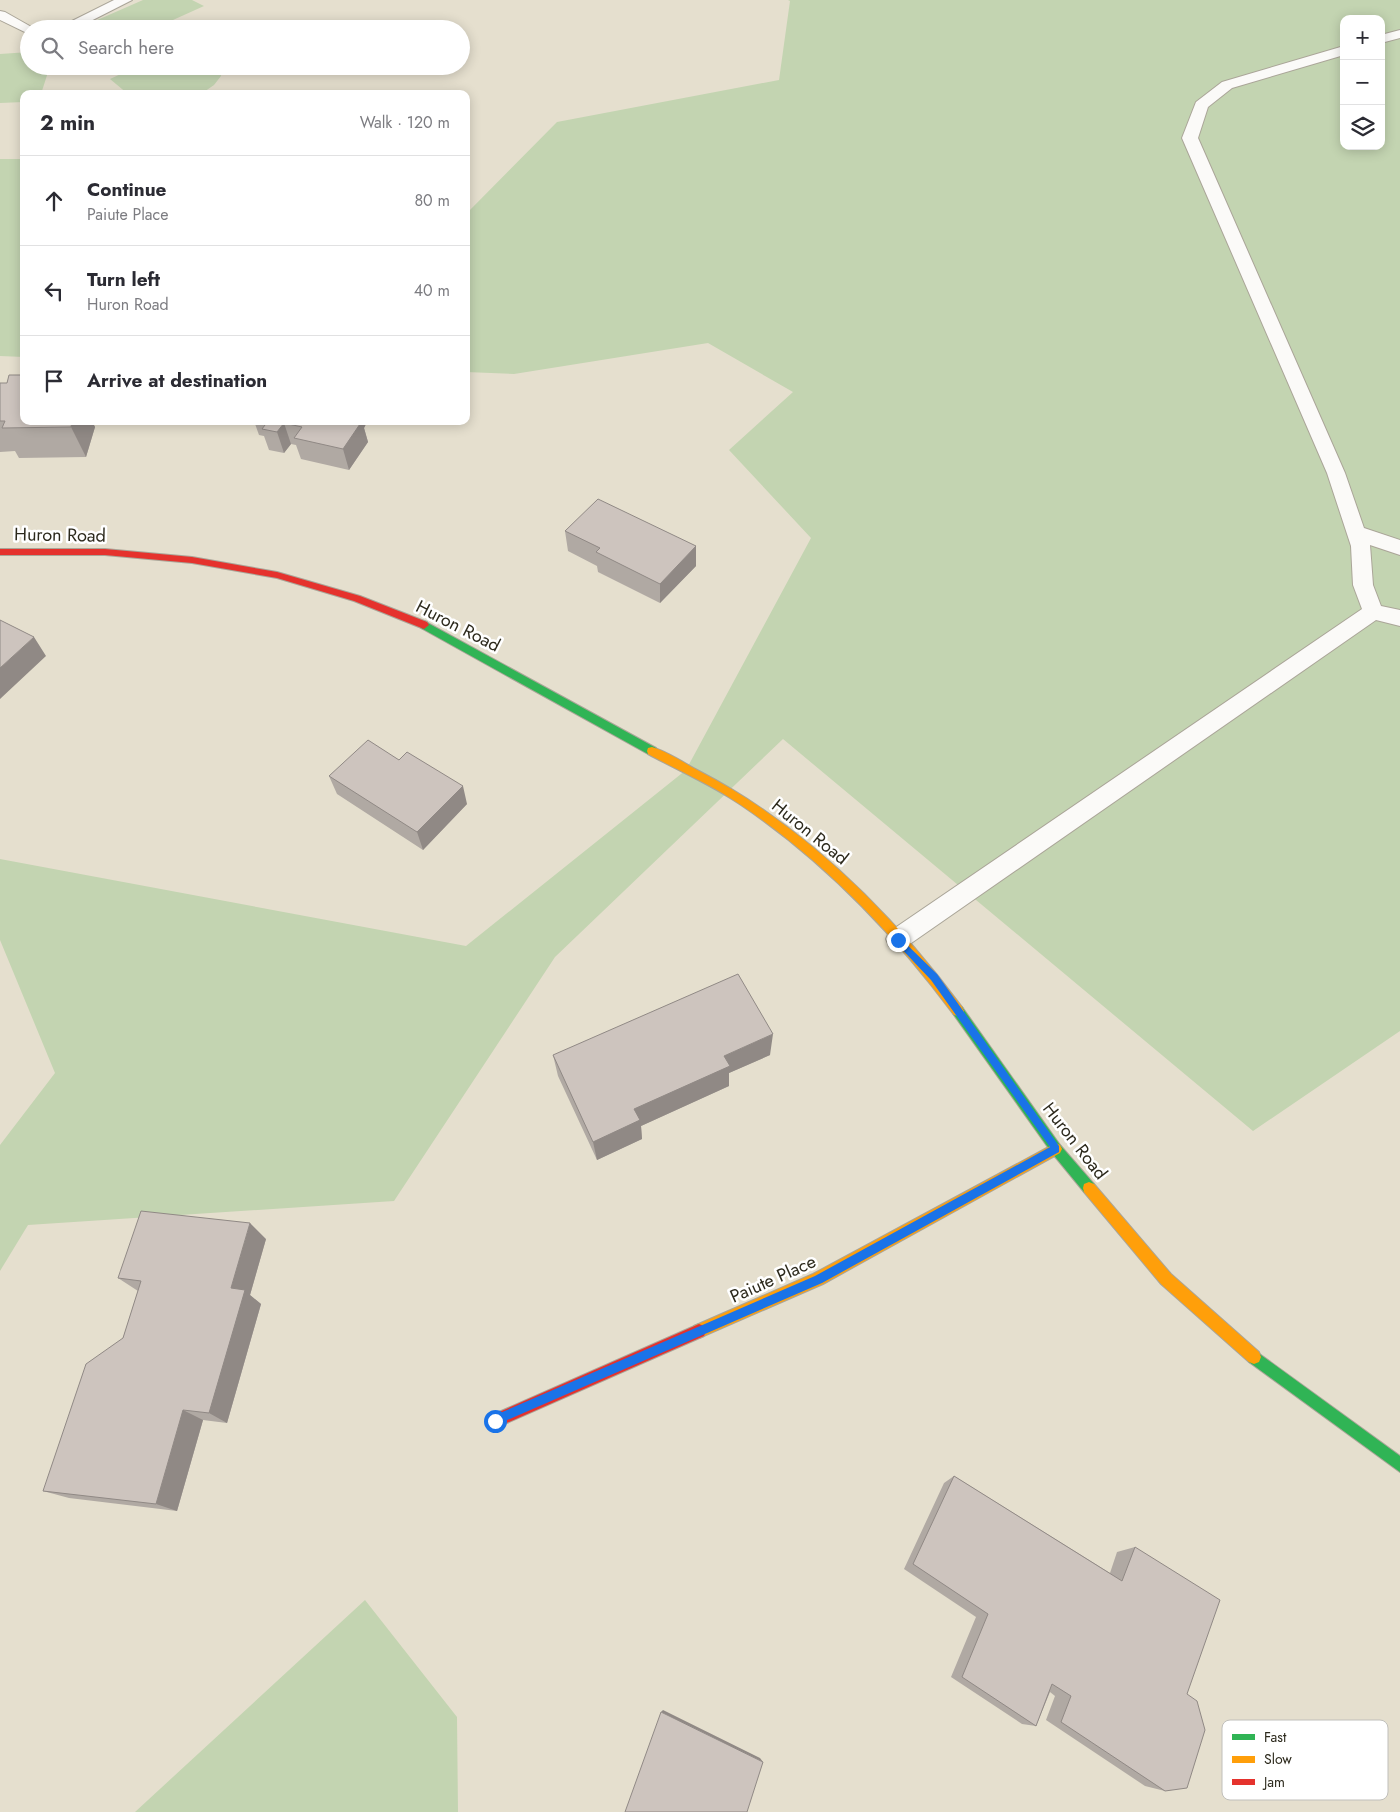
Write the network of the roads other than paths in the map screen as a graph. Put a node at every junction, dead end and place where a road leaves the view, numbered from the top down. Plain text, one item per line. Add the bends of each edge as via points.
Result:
1 (125, 0) edge
2 (90, 3) dead end
3 (103, 10) junction
4 (0, 15) edge
5 (82, 20) edge
6 (20, 25) edge
7 (1400, 34) edge
8 (1385, 39) edge
9 (1340, 51) edge
10 (1356, 532) junction
11 (1400, 548) edge
12 (0, 552) edge
13 (1372, 612) junction
14 (1400, 618) edge
15 (898, 940) junction
16 (1056, 1149) junction
17 (495, 1421) dead end
18 (1400, 1465) edge

1 - 3 lane
2 - 3 lane
3 - 5 lane
4 - 6 lane
7 - 8 lane
9 - 10 lane via 1227,85 1201,105 1190,138 1336,473
10 - 11 lane
10 - 13 lane via 1361,546 1363,585
12 - 15 street, Huron Road via 105,552 239,568 357,598 435,630 743,801 803,844 863,899
13 - 14 lane
13 - 15 lane
15 - 16 street, Huron Road via 934,977
16 - 17 street, Paiute Place via 818,1279
16 - 18 street, Huron Road via 1166,1279 1261,1364

